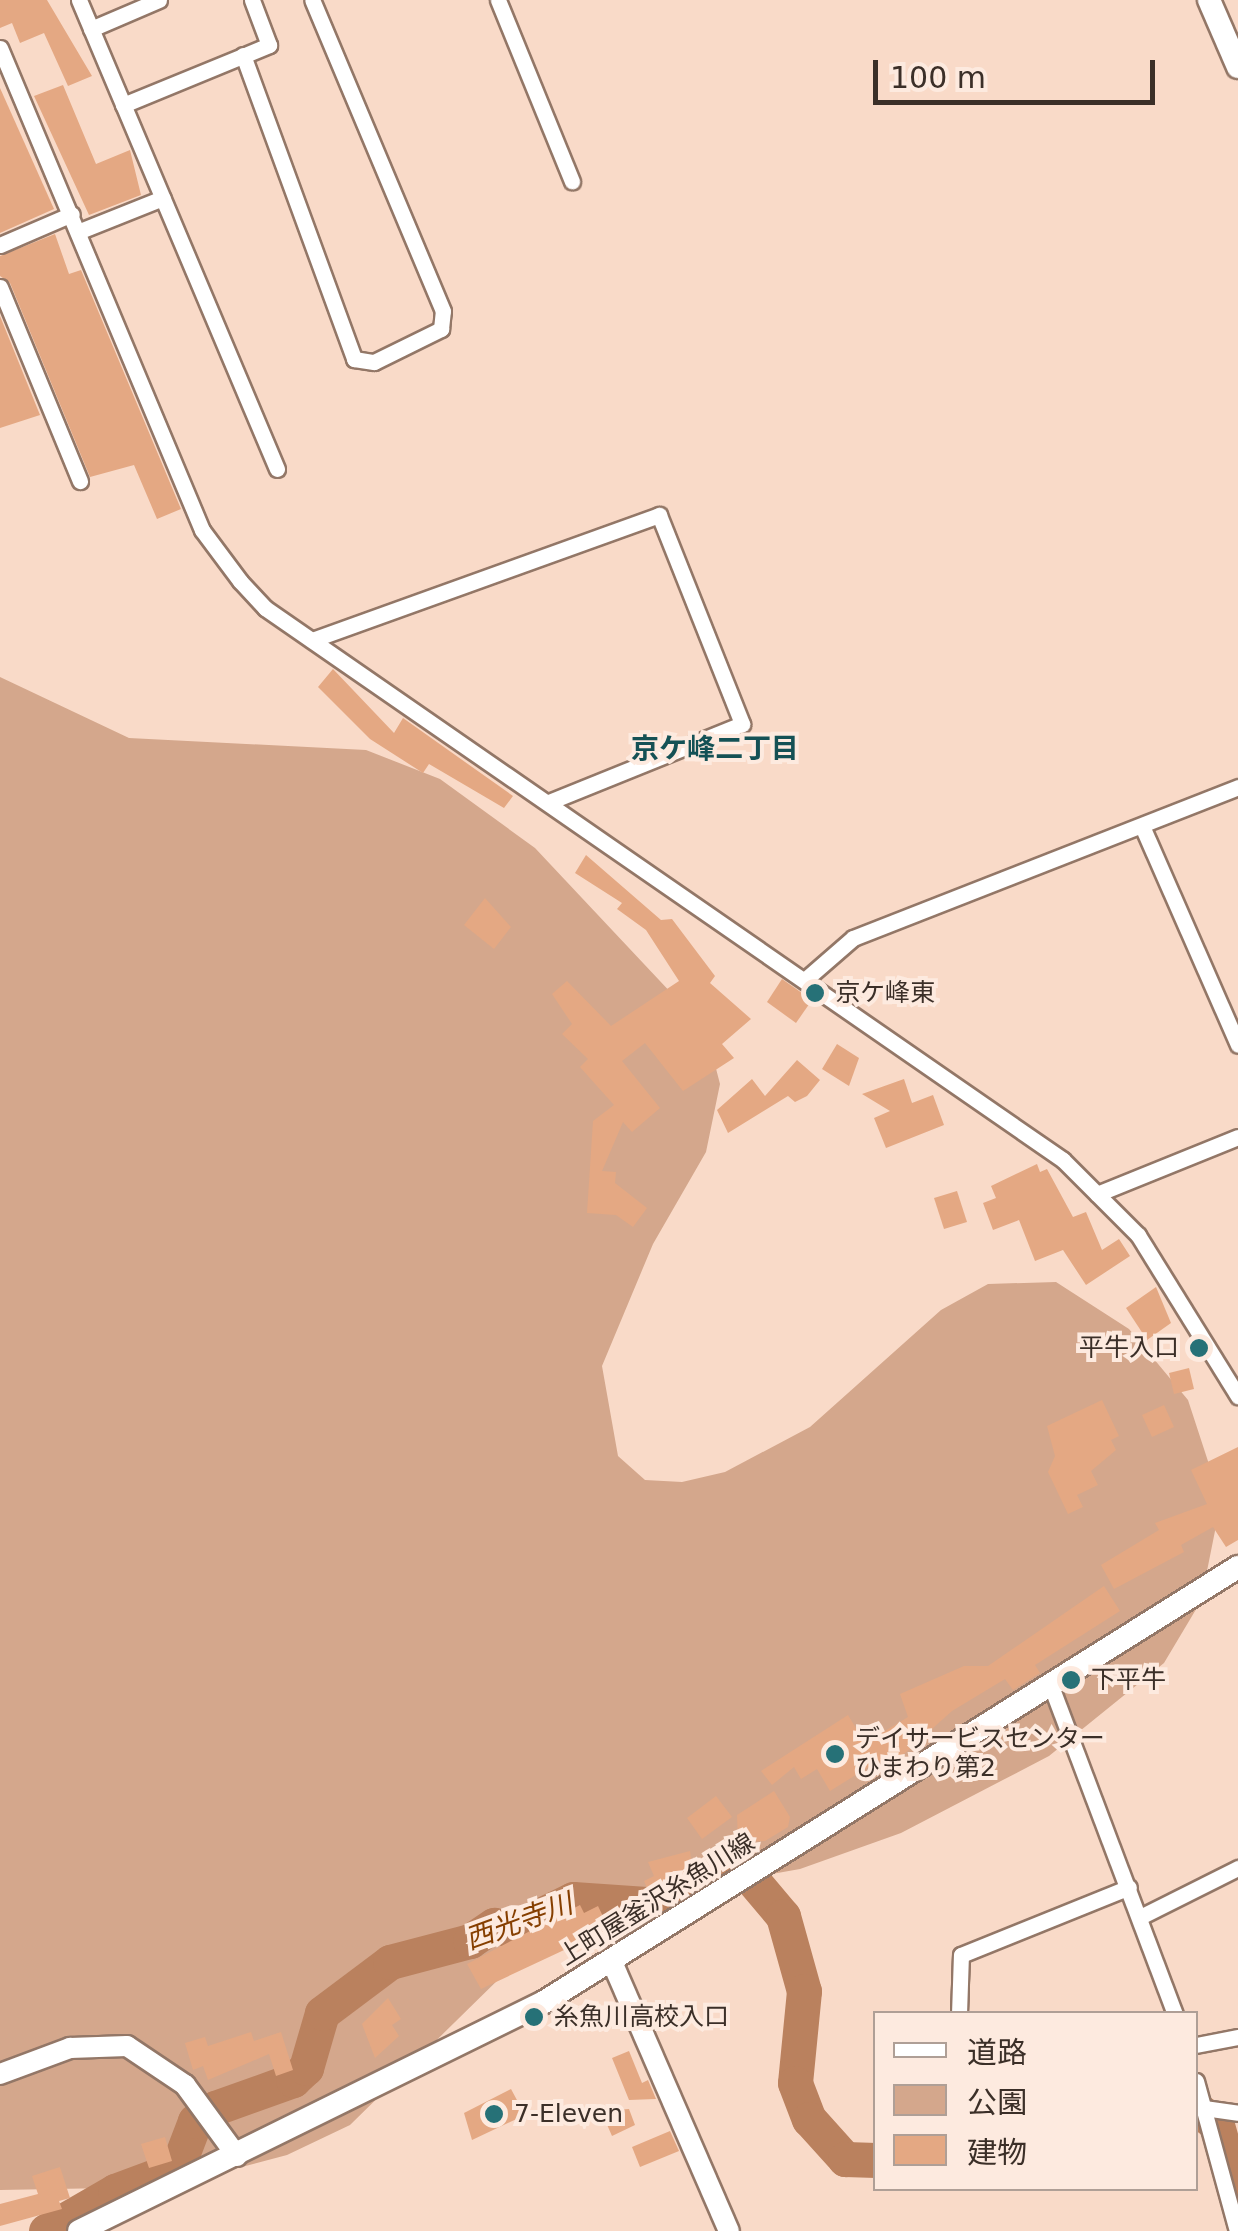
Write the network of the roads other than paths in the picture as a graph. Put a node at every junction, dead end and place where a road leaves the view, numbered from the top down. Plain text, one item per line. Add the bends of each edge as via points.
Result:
1 (79, 0) edge
2 (158, 0) edge
3 (252, 0) edge
4 (312, 0) edge
5 (498, 0) edge
6 (1210, 0) edge
7 (91, 30) junction
8 (0, 48) edge
9 (243, 56) junction
10 (1238, 67) edge
11 (123, 104) junction
12 (572, 182) dead end
13 (162, 198) junction
14 (72, 214) junction
15 (80, 230) junction
16 (0, 245) edge
17 (0, 287) edge
18 (277, 469) dead end
19 (80, 481) dead end
20 (312, 640) junction
21 (1238, 787) edge
22 (549, 802) junction
23 (1142, 826) junction
24 (808, 978) junction
25 (1238, 1046) edge
26 (1238, 1136) edge
27 (1097, 1194) junction
28 (1238, 1396) edge
29 (1238, 1568) edge
30 (1051, 1686) junction
31 (1238, 1868) edge
32 (1129, 1886) junction
33 (1140, 1917) junction
34 (612, 1962) junction
35 (960, 2011) edge
36 (1174, 2011) edge
37 (1238, 2037) edge
38 (1198, 2045) edge
39 (0, 2074) edge
40 (1198, 2088) edge
41 (1204, 2108) junction
42 (1238, 2113) edge
43 (237, 2156) junction
44 (79, 2231) edge
45 (729, 2231) edge
46 (1236, 2231) edge

1 - 7 street
2 - 7 street
3 - 9 street via 268,45
4 - 9 street via 443,311 441,329 374,362 354,359
5 - 12 street
6 - 10 main road
7 - 11 street
8 - 14 street
9 - 11 street
11 - 13 street
13 - 15 street
13 - 18 street
14 - 15 street
14 - 16 street
15 - 20 street via 202,530 265,608
17 - 19 street
20 - 22 street
20 - 22 street via 659,515 742,724
21 - 23 street
22 - 24 street
23 - 24 street via 853,938
23 - 25 street
24 - 27 street via 1063,1160
26 - 27 street
27 - 28 street via 1138,1235
29 - 30 main road, 上町屋釜沢糸魚川線
30 - 32 street
30 - 34 main road, 上町屋釜沢糸魚川線
31 - 33 street
32 - 33 street
32 - 35 street via 961,1955
33 - 36 street
34 - 43 main road, 上町屋釜沢糸魚川線
34 - 45 street
37 - 38 street
39 - 43 street via 70,2048 127,2046 185,2085
40 - 41 street
41 - 42 street
41 - 46 street
43 - 44 main road, 上町屋釜沢糸魚川線

